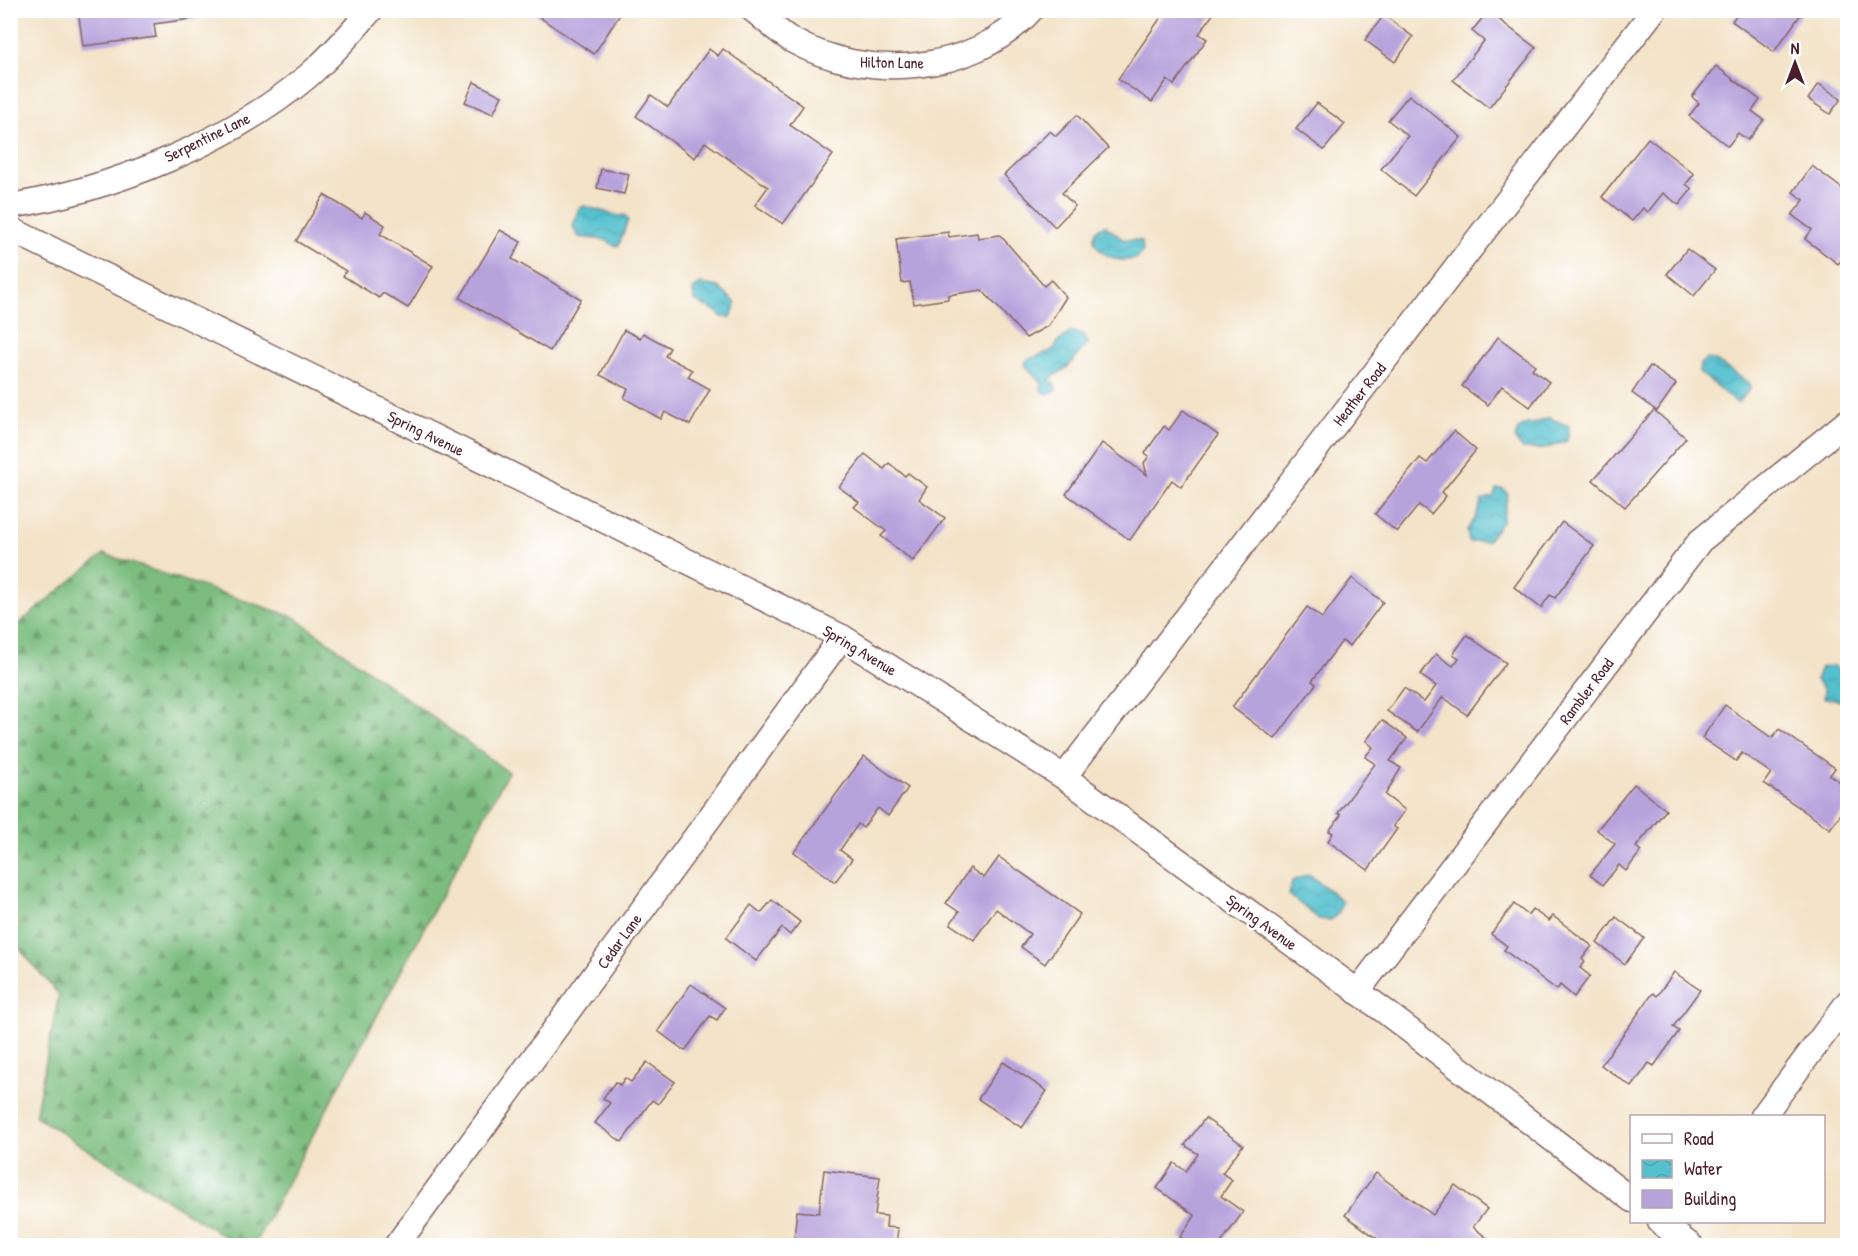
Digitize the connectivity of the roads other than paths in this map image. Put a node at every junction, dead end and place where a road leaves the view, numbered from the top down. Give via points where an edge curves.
1 (371, 10) edge
2 (753, 10) edge
3 (1031, 10) edge
4 (1654, 10) edge
5 (10, 206) edge
6 (10, 229) edge
7 (1848, 421) edge
8 (842, 637) junction
9 (1064, 777) junction
10 (1357, 992) junction
11 (1848, 1002) edge
12 (1763, 1115) edge
13 (1630, 1198) edge
14 (396, 1245) edge

1 - 5 street, Serpentine Lane via 307,76 230,128 82,190
2 - 3 street, Hilton Lane via 792,41 831,56 882,66 921,66 955,57 1011,31
4 - 9 street, Heather Road
6 - 8 street, Spring Avenue
7 - 10 street, Rambler Road via 1700,541
8 - 9 street, Spring Avenue
8 - 14 street, Cedar Lane
9 - 10 street, Spring Avenue
10 - 13 street, Spring Avenue
11 - 12 street

